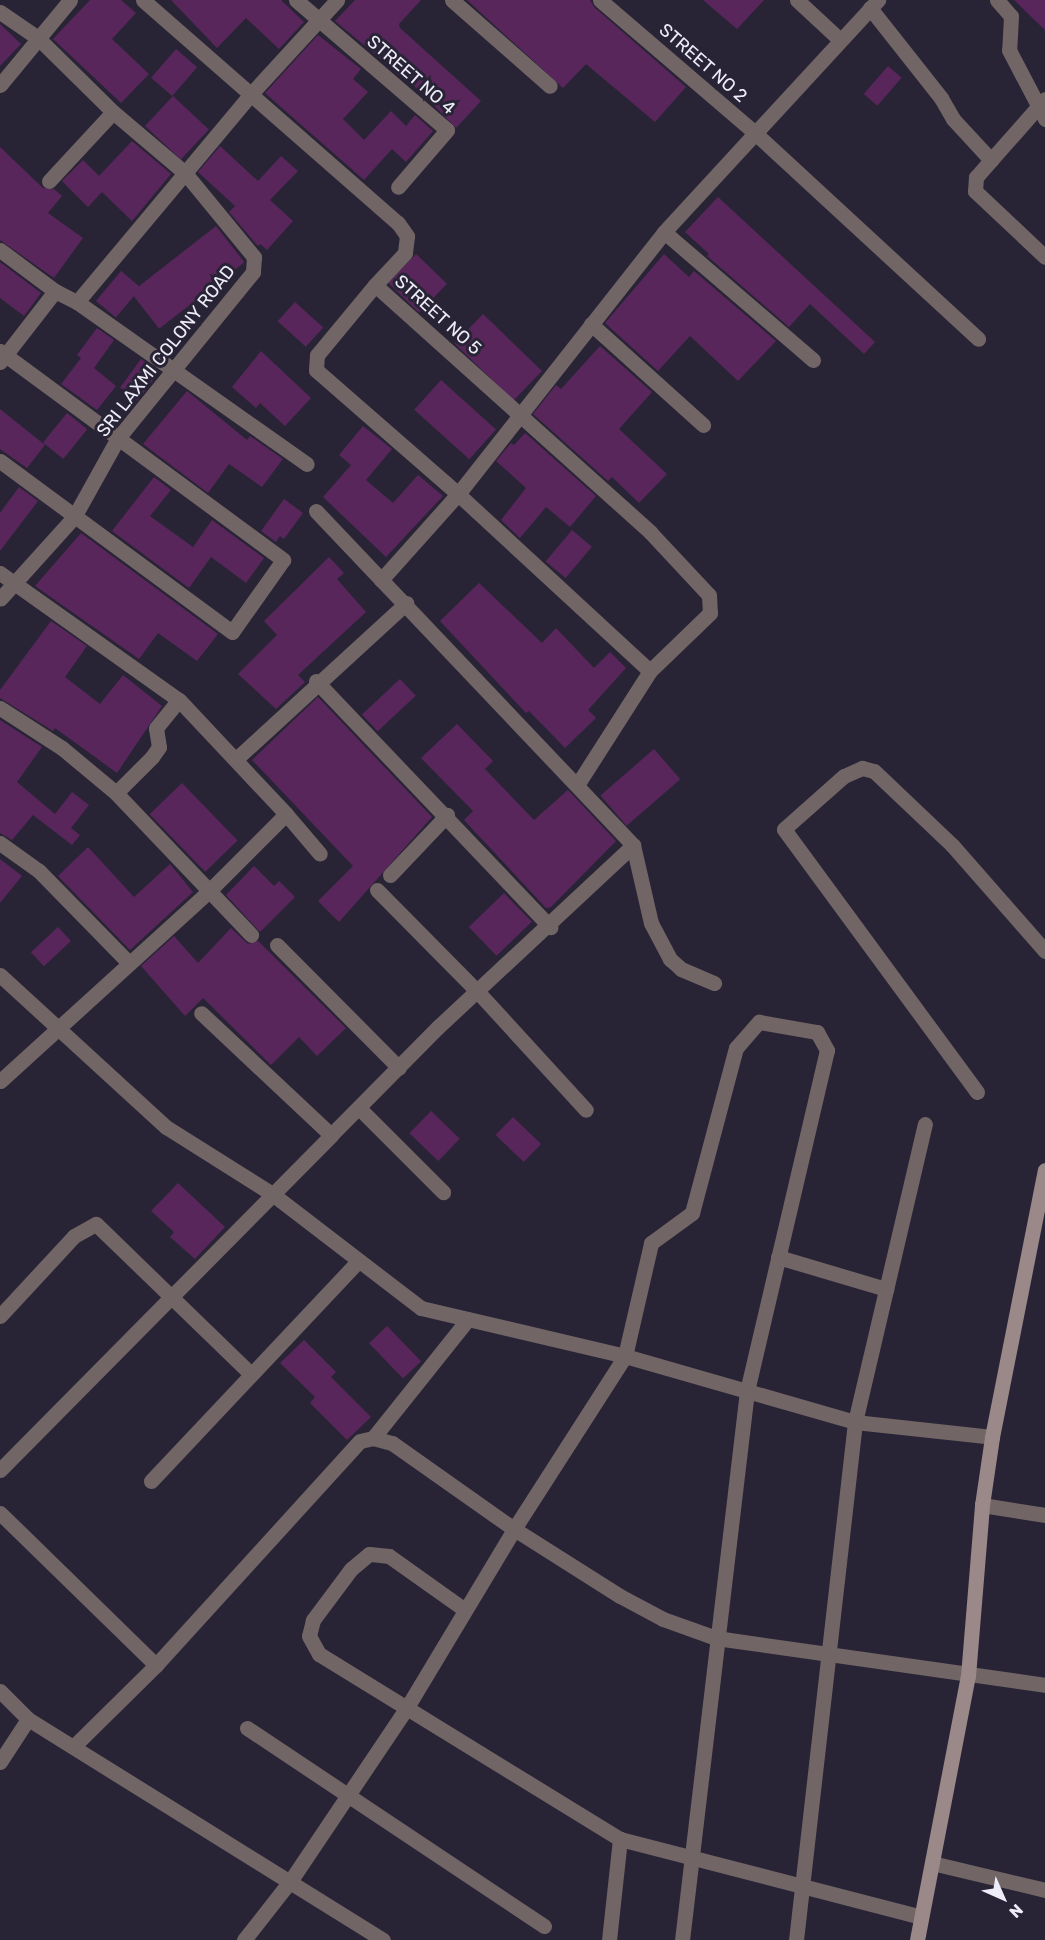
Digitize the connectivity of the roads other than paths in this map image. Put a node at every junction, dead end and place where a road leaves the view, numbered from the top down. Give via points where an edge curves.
1 (70, 0) edge
2 (143, 0) edge
3 (296, 0) edge
4 (337, 0) edge
5 (452, 0) edge
6 (600, 0) edge
7 (797, 0) edge
8 (997, 0) edge
9 (874, 4) edge
10 (0, 12) edge
11 (318, 20) junction
12 (38, 38) junction
13 (839, 39) junction
14 (0, 86) edge
15 (550, 86) dead end
16 (250, 95) junction
17 (1042, 109) edge
18 (113, 112) junction
19 (754, 132) junction
20 (991, 160) junction
21 (185, 173) junction
22 (49, 181) dead end
23 (398, 187) dead end
24 (664, 232) junction
25 (0, 250) edge
26 (1045, 257) edge
27 (375, 285) junction
28 (55, 291) junction
29 (77, 302) junction
30 (591, 324) junction
31 (978, 339) dead end
32 (2, 356) edge
33 (813, 360) dead end
34 (176, 369) junction
35 (521, 415) junction
36 (703, 425) dead end
37 (118, 438) junction
38 (0, 461) edge
39 (307, 464) dead end
40 (458, 494) junction
41 (315, 512) dead end
42 (74, 517) junction
43 (6, 577) edge
44 (381, 580) junction
45 (0, 599) edge
46 (406, 603) junction
47 (650, 671) junction
48 (316, 681) junction
49 (179, 700) junction
50 (0, 708) edge
51 (236, 759) junction
52 (578, 785) junction
53 (116, 793) junction
54 (286, 814) junction
55 (447, 815) junction
56 (0, 843) edge
57 (633, 845) junction
58 (320, 854) dead end
59 (390, 875) dead end
60 (377, 890) dead end
61 (208, 892) junction
62 (550, 927) junction
63 (251, 935) dead end
64 (277, 945) dead end
65 (1045, 951) edge
66 (129, 963) junction
67 (0, 975) edge
68 (714, 983) dead end
69 (477, 991) junction
70 (201, 1013) dead end
71 (57, 1029) junction
72 (399, 1068) junction
73 (0, 1082) edge
74 (977, 1092) dead end
75 (359, 1108) junction
76 (586, 1110) dead end
77 (925, 1124) dead end
78 (330, 1135) junction
79 (1045, 1170) edge
80 (443, 1192) dead end
81 (271, 1193) junction
82 (778, 1257) junction
83 (358, 1261) junction
84 (886, 1289) junction
85 (174, 1297) junction
86 (0, 1316) edge
87 (468, 1319) junction
88 (625, 1356) junction
89 (250, 1373) junction
90 (747, 1391) junction
91 (855, 1422) junction
92 (992, 1437) junction
93 (373, 1438) junction
94 (0, 1470) edge
95 (151, 1481) dead end
96 (982, 1506) junction
97 (0, 1514) edge
98 (1045, 1515) edge
99 (514, 1529) junction
100 (465, 1610) junction
101 (716, 1638) junction
102 (827, 1654) junction
103 (156, 1665) junction
104 (968, 1676) junction
105 (1045, 1685) edge
106 (0, 1691) edge
107 (406, 1709) junction
108 (28, 1719) junction
109 (247, 1728) dead end
110 (74, 1746) junction
111 (0, 1762) edge
112 (349, 1794) junction
113 (620, 1839) junction
114 (691, 1857) junction
115 (932, 1863) junction
116 (291, 1880) junction
117 (802, 1886) junction
118 (1045, 1890) edge
119 (921, 1917) junction
120 (544, 1926) dead end
121 (373, 1937) edge
122 (244, 1940) edge
123 (609, 1940) edge
124 (682, 1940) edge
125 (796, 1940) edge
126 (917, 1940) edge

1 - 12 street
2 - 16 street, STREET NO 5
3 - 11 street, STREET NO 4
4 - 11 street
5 - 15 street
6 - 19 street, STREET NO 2
7 - 13 street
8 - 17 street via 1011,16 1009,50
9 - 13 street
9 - 20 street via 953,119
10 - 12 street, SRI LAXMI COLONY ROAD
11 - 16 street
11 - 23 street, STREET NO 4 via 447,130
12 - 14 street
12 - 18 street, SRI LAXMI COLONY ROAD
13 - 19 street
16 - 21 street
16 - 27 street, STREET NO 5 via 398,223 407,236 405,253
17 - 20 street
18 - 21 street, SRI LAXMI COLONY ROAD
18 - 22 street
19 - 24 street
19 - 31 street, STREET NO 2
20 - 26 street via 976,177 975,191
21 - 29 street
21 - 34 street, SRI LAXMI COLONY ROAD via 254,256 254,272
24 - 30 street
24 - 33 street
25 - 28 street
27 - 35 street, STREET NO 5
27 - 40 street via 317,355 316,370
28 - 29 street
28 - 32 street
29 - 34 street
30 - 35 street
30 - 36 street
32 - 37 street
34 - 37 street, SRI LAXMI COLONY ROAD
34 - 39 street
35 - 40 street
35 - 47 street, STREET NO 5 via 650,532 709,595 711,603 705,619
37 - 42 street, SRI LAXMI COLONY ROAD
37 - 42 street via 283,560 232,632
38 - 42 street
40 - 44 street
40 - 47 street
41 - 44 street
42 - 43 street, SRI LAXMI COLONY ROAD
43 - 45 street, SRI LAXMI COLONY ROAD
43 - 49 street
44 - 46 street
46 - 48 street
46 - 52 street
47 - 52 street
48 - 51 street
48 - 55 street
49 - 51 street
49 - 53 street via 156,728 159,747
50 - 53 street via 62,748
51 - 54 street
52 - 57 street
53 - 61 street
54 - 58 street
54 - 61 street
55 - 59 street
55 - 62 street
56 - 66 street via 39,871
57 - 62 street
57 - 68 street via 651,923 670,959 681,969
60 - 69 street
61 - 63 street
61 - 66 street
62 - 69 street
64 - 72 street
65 - 74 street via 952,845 874,771 862,768 844,776 784,829
66 - 71 street
67 - 71 street
69 - 72 street
69 - 76 street
70 - 78 street
71 - 73 street
71 - 81 street via 166,1127
72 - 75 street
75 - 78 street
75 - 80 street
77 - 84 street
78 - 81 street
79 - 92 street
81 - 83 street
81 - 85 street
82 - 84 street
82 - 88 street via 827,1050 817,1032 759,1022 736,1048 692,1213 651,1243
82 - 90 street
83 - 87 street via 421,1308
83 - 89 street
84 - 91 street
85 - 86 street via 96,1224 74,1236
85 - 89 street
85 - 94 street
87 - 88 street
87 - 93 street
88 - 90 street
88 - 99 street
89 - 95 street
90 - 91 street
90 - 101 street
91 - 92 street
91 - 102 street
92 - 96 street
93 - 99 street via 392,1443
93 - 103 street via 360,1442 332,1470
96 - 98 street
96 - 104 street
97 - 103 street
99 - 100 street
99 - 101 street via 620,1596 663,1619
100 - 107 street
100 - 107 street via 389,1556 369,1554 351,1569 313,1620 309,1636 320,1654
101 - 102 street
101 - 114 street
102 - 104 street
102 - 117 street
103 - 110 street
104 - 105 street
104 - 115 street
106 - 108 street
107 - 112 street
107 - 113 street
108 - 110 street
108 - 111 street
109 - 112 street
110 - 116 street
112 - 116 street
112 - 120 street
113 - 114 street
113 - 123 street
114 - 117 street
114 - 124 street
115 - 118 street
115 - 119 street
116 - 121 street
116 - 122 street
117 - 119 street
117 - 125 street
119 - 126 street

